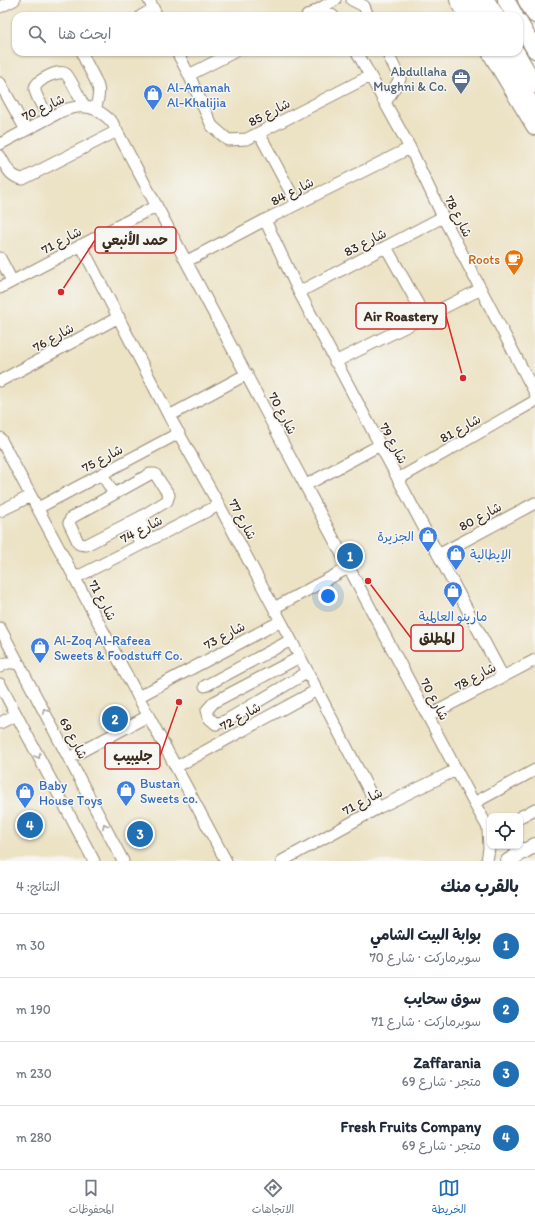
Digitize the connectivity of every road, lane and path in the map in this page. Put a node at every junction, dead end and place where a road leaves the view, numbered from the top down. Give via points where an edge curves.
1 (14, 0) edge
2 (335, 0) edge
3 (352, 0) edge
4 (458, 0) edge
5 (472, 0) edge
6 (486, 0) edge
7 (506, 0) edge
8 (515, 0) edge
9 (526, 0) edge
10 (0, 7) edge
11 (322, 8) junction
12 (314, 12) edge
13 (327, 12) edge
14 (366, 12) edge
15 (466, 12) edge
16 (479, 12) edge
17 (494, 12) edge
18 (514, 12) edge
19 (522, 12) edge
20 (523, 14) edge
21 (535, 16) edge
22 (523, 29) edge
23 (535, 36) edge
24 (535, 50) edge
25 (84, 56) edge
26 (178, 56) edge
27 (226, 56) edge
28 (359, 56) edge
29 (389, 56) edge
30 (492, 56) edge
31 (504, 56) edge
32 (518, 56) edge
33 (189, 75) junction
34 (370, 76) junction
35 (0, 84) edge
36 (535, 85) edge
37 (385, 103) junction
38 (90, 108) junction
39 (535, 109) edge
40 (49, 118) junction
41 (535, 127) edge
42 (26, 130) junction
43 (117, 131) junction
44 (259, 133) junction
45 (0, 144) edge
46 (410, 148) junction
47 (0, 156) edge
48 (297, 204) junction
49 (156, 206) junction
50 (443, 217) junction
51 (265, 220) junction
52 (81, 245) junction
53 (386, 247) junction
54 (0, 258) edge
55 (187, 261) junction
56 (12, 282) junction
57 (0, 288) edge
58 (481, 288) junction
59 (299, 292) junction
60 (119, 317) junction
61 (425, 317) junction
62 (335, 362) junction
63 (247, 374) junction
64 (0, 381) edge
65 (535, 392) edge
66 (535, 401) edge
67 (169, 416) junction
68 (179, 433) junction
69 (0, 438) edge
70 (380, 445) junction
71 (105, 472) junction
72 (398, 478) junction
73 (306, 485) junction
74 (116, 492) junction
75 (31, 496) junction
76 (535, 503) edge
77 (219, 505) junction
78 (38, 508) junction
79 (0, 511) edge
80 (134, 520) junction
81 (145, 542) junction
82 (438, 555) junction
83 (350, 567) junction
84 (75, 578) junction
85 (274, 608) junction
86 (280, 621) junction
87 (1, 630) edge
88 (291, 640) junction
89 (0, 645) edge
90 (300, 657) junction
91 (535, 660) edge
92 (20, 665) junction
93 (0, 667) edge
94 (308, 672) junction
95 (503, 677) junction
96 (0, 684) edge
97 (205, 686) dead end
98 (317, 690) junction
99 (138, 697) junction
100 (16, 715) junction
101 (148, 716) junction
102 (428, 716) junction
103 (0, 723) edge
104 (69, 758) junction
105 (176, 767) junction
106 (456, 770) junction
107 (535, 770) edge
108 (474, 803) junction
109 (378, 808) junction
110 (535, 809) edge
111 (523, 815) edge
112 (487, 826) edge
113 (525, 847) edge
114 (488, 849) edge
115 (94, 861) edge
116 (123, 861) edge
117 (226, 861) edge
118 (282, 861) edge
119 (487, 861) edge
120 (508, 861) edge

1 - 10 street
2 - 11 street
3 - 14 street via 364,6
4 - 15 highway
5 - 16 main road
6 - 17 highway
7 - 18 highway
8 - 19 main road
9 - 21 highway
11 - 12 street
11 - 13 street
20 - 23 main road
22 - 24 highway
25 - 38 street via 99,88 100,96
26 - 33 street, شارع 85
27 - 33 street
28 - 34 street, شارع 78
29 - 37 street via 400,79
30 - 41 highway
31 - 39 main road
32 - 36 highway
33 - 44 street, شارع 85 via 212,126 228,140 247,139
34 - 37 street, شارع 78
34 - 44 street, شارع 85
35 - 42 street
37 - 46 street, شارع 78
38 - 40 street, شارع 70 via 73,107
38 - 40 street via 67,76 62,72 56,73 35,86 35,92
38 - 43 street, شارع 70 via 108,118
40 - 42 street, شارع 70
42 - 45 street, شارع 70
43 - 47 street via 22,179 12,175
43 - 49 street, شارع 70
44 - 48 street
46 - 48 street, شارع 84
46 - 50 street, شارع 78
48 - 51 street, شارع 84
49 - 52 street, شارع 71
49 - 55 street, شارع 70
50 - 53 street, شارع 83
50 - 58 street, شارع 78
51 - 55 street, شارع 84
51 - 59 street, شارع 79
52 - 56 street, شارع 71
52 - 60 street, شارع 77
53 - 59 street, شارع 83
53 - 61 street
54 - 56 street
55 - 63 street, شارع 70
56 - 57 street, شارع 71
58 - 61 street
58 - 65 street, شارع 78
59 - 62 street, شارع 79
60 - 64 street, شارع 76
60 - 67 street, شارع 77
61 - 62 street
62 - 70 street, شارع 79
63 - 67 street
63 - 73 street, شارع 70
66 - 72 street, شارع 81
67 - 68 street, شارع 77
68 - 71 street, شارع 75
68 - 77 street, شارع 77
69 - 75 street, شارع 71
70 - 72 street, شارع 79
70 - 73 street
71 - 74 street
71 - 78 street, شارع 75
72 - 82 street, شارع 79
73 - 83 street, شارع 70
74 - 80 street via 150,474 155,474 169,495 167,501
74 - 80 street via 71,518 69,523 79,544 86,545
75 - 78 street, شارع 71
75 - 79 street
76 - 82 street, شارع 80
77 - 81 street, شارع 74
77 - 85 street, شارع 77
78 - 84 street, شارع 71
80 - 81 street
81 - 84 street, شارع 74
82 - 95 street, شارع 79
83 - 85 street
83 - 102 street, شارع 70
84 - 99 street, شارع 71
85 - 86 street, شارع 77
86 - 88 street, شارع 77
86 - 99 street, شارع 73
87 - 89 street via 3,638
87 - 92 street, شارع 69
88 - 90 street, شارع 77
88 - 97 street
90 - 94 street, شارع 77
90 - 94 street via 214,702 207,710 209,718 216,724 225,721
91 - 95 street, شارع 78
92 - 93 street via 8,662
104 -> 92 street, شارع 69
94 - 98 street, شارع 77
95 - 102 street, شارع 78
96 - 100 street
98 - 105 street, شارع 72
98 - 109 street, شارع 77
99 - 101 street, شارع 71
100 - 103 street
100 -> 115 street
101 - 104 street
101 - 105 street, شارع 71
102 - 106 street, شارع 70
116 -> 104 street, شارع 69
105 - 117 street, شارع 71
106 - 108 street, شارع 70
106 - 109 street, شارع 71
107 - 108 street
108 - 112 street, شارع 70
109 - 118 street, شارع 71
110 - 111 street
113 - 120 main road
114 - 119 street, شارع 70

